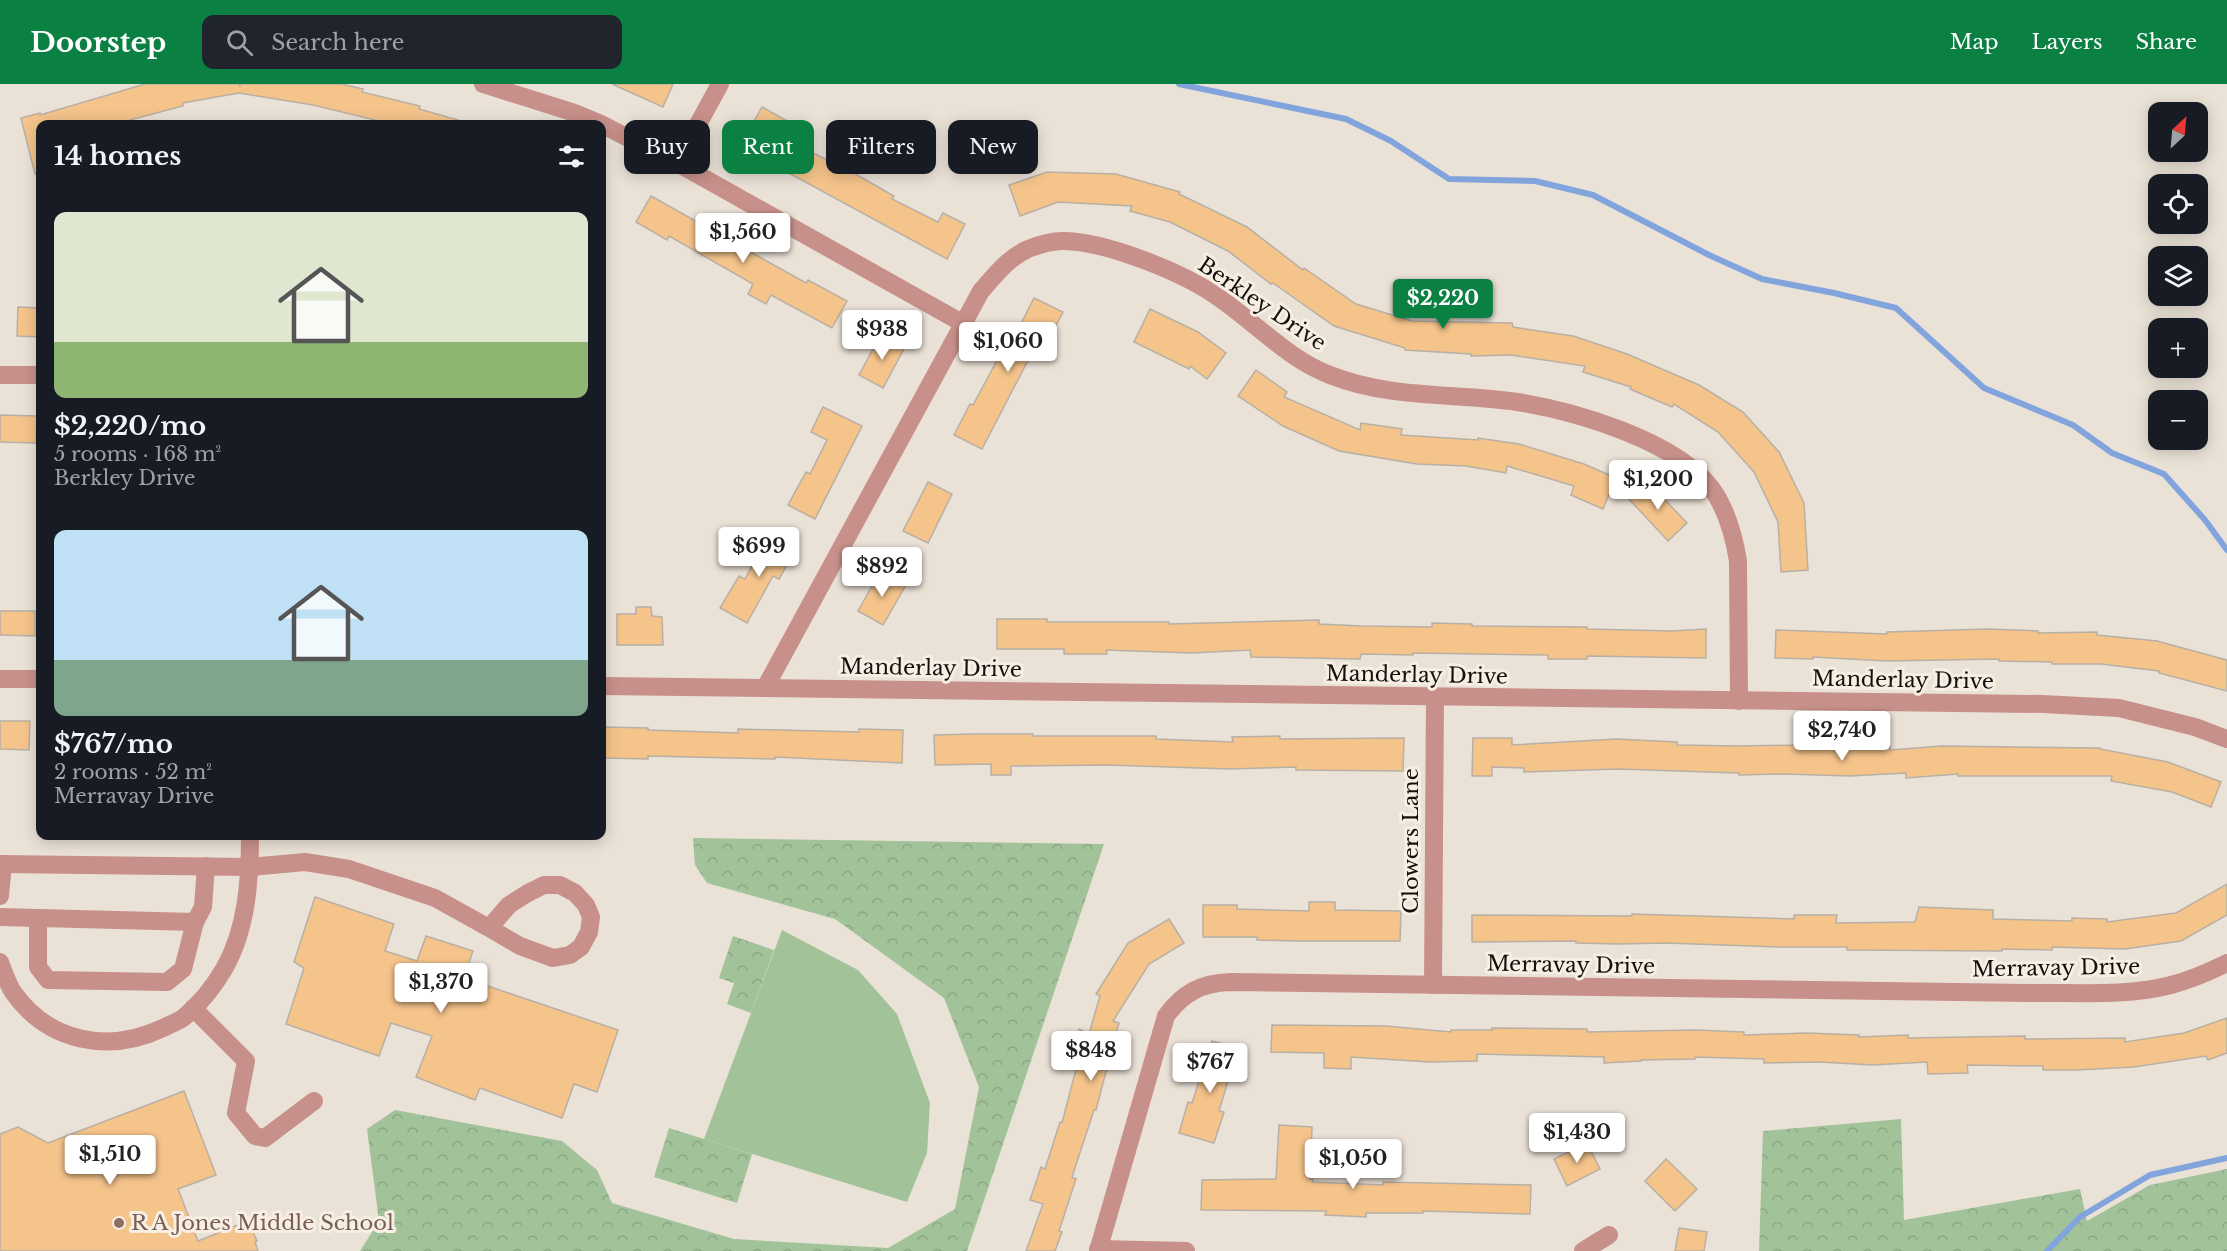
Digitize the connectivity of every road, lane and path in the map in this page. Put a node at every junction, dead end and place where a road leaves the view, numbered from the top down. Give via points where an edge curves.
1 (483, 84) edge
2 (720, 84) edge
3 (592, 120) edge
4 (700, 120) edge
5 (606, 127) edge
6 (624, 136) edge
7 (698, 174) edge
8 (964, 324) junction
9 (0, 375) edge
10 (36, 375) edge
11 (0, 678) edge
12 (36, 679) edge
13 (606, 686) edge
14 (765, 688) junction
15 (1435, 698) junction
16 (1739, 701) junction
17 (2227, 739) edge
18 (250, 840) edge
19 (1, 864) edge
20 (206, 866) junction
21 (250, 867) junction
22 (0, 896) edge
23 (0, 917) edge
24 (38, 918) junction
25 (195, 922) junction
26 (489, 928) junction
27 (0, 962) edge
28 (2227, 963) edge
29 (1433, 985) junction
30 (193, 1008) junction
31 (314, 1101) dead end
32 (1609, 1235) dead end
33 (1098, 1250) edge
34 (1186, 1251) edge
35 (1583, 1251) edge

1 - 3 street
2 - 4 street
5 - 6 street
7 - 8 street
8 - 14 street, Berkley Drive
8 - 16 street, Berkley Drive via 981,291 1011,259 1045,244 1081,243 1138,258 1196,284 1290,353 1330,376 1388,392 1519,402 1602,423 1658,447 1680,459 1712,489 1735,542
9 - 10 street
11 - 12 street
13 - 14 street, Manderlay Drive
14 - 15 street, Manderlay Drive
15 - 16 street, Manderlay Drive
15 - 29 street, Clowers Lane
16 - 17 street, Manderlay Drive via 2119,708
18 - 21 street
19 - 20 street
19 - 22 street
20 - 21 street
20 - 25 street via 203,908
21 - 26 street via 305,862 349,869 435,898
21 - 30 street via 236,942 225,968
23 - 24 street
24 - 25 street
24 - 25 street via 38,967 48,980 167,982 183,969
26 - 26 street via 520,946 553,958 570,955 581,947 591,917 575,893 560,885 544,885 509,905
27 - 30 street via 12,990 36,1017 63,1033 91,1041 123,1042 151,1033
28 - 29 street, Merravay Drive via 2169,986 2132,992
29 - 33 street, Merravay Drive via 1210,983 1174,1005 1159,1035
30 - 31 street via 246,1061 236,1113 255,1136 265,1138
32 - 35 street
33 - 34 street

